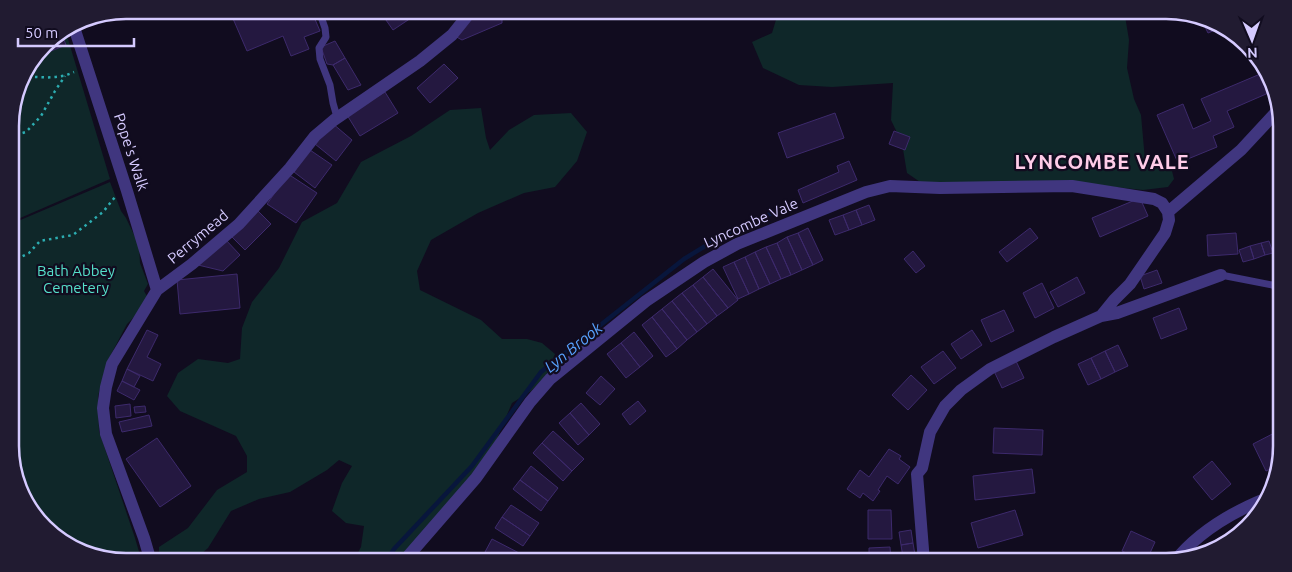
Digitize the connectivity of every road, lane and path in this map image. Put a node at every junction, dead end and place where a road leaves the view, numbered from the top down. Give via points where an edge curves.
1 (322, 19) edge
2 (465, 19) edge
3 (75, 31) edge
4 (31, 77) edge
5 (1272, 116) edge
6 (337, 117) junction
7 (19, 134) edge
8 (127, 191) junction
9 (1168, 212) junction
10 (19, 258) edge
11 (1221, 275) joint
12 (1273, 284) edge
13 (157, 290) junction
14 (1102, 316) junction
15 (1257, 503) edge
16 (1183, 552) edge
17 (148, 553) edge
18 (411, 553) edge
19 (923, 553) edge

1 - 6 lane via 326,37 318,48
2 - 6 street, Perrymead via 452,35 420,61
3 - 8 street, Pope's Walk
4 - 7 path via 65,76 42,116 26,132
5 - 9 street via 1241,150
6 - 13 street, Perrymead via 316,136 239,224
8 - 10 path via 115,196 103,212 72,235 40,241
8 - 13 street, Pope's Walk
9 - 14 street via 1165,233 1130,284
9 - 18 street, Lyncombe Vale via 1162,203 1154,199 1072,186 890,186 866,192 737,244 646,301 550,379 476,478
11 - 12 lane
11 - 14 street
13 - 17 street, Perrymead via 112,364 103,408 106,434
14 - 19 street via 990,369 945,406 930,432 922,468 917,474
15 - 16 street via 1213,525

